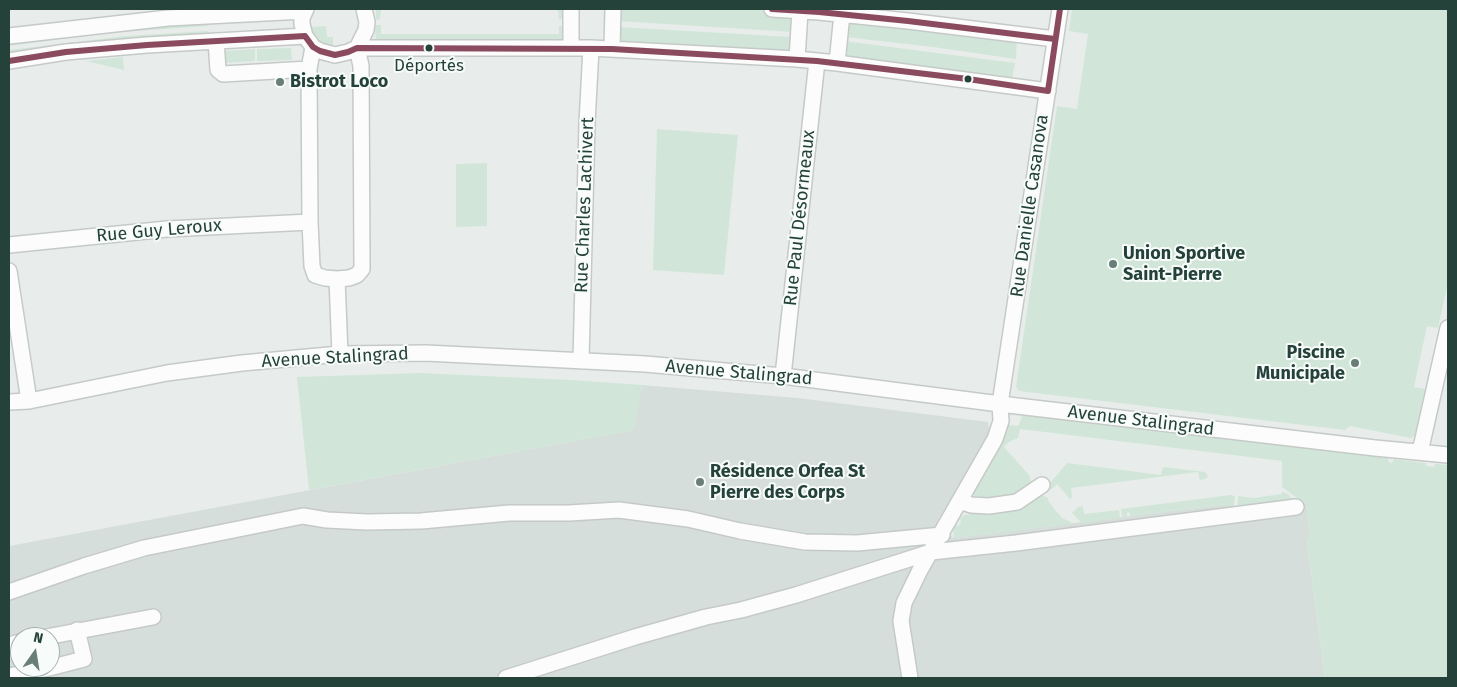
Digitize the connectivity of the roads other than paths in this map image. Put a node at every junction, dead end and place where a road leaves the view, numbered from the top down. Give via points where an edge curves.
1 (364, 9) edge
2 (572, 9) edge
3 (613, 9) edge
4 (772, 9) edge
5 (1060, 9) edge
6 (305, 10) edge
7 (819, 10) edge
8 (800, 11) junction
9 (216, 12) edge
10 (842, 14) junction
11 (9, 36) edge
12 (1056, 39) junction
13 (216, 41) junction
14 (309, 41) junction
15 (357, 48) junction
16 (571, 48) junction
17 (591, 48) junction
18 (612, 49) junction
19 (797, 59) junction
20 (9, 61) edge
21 (817, 61) junction
22 (837, 63) junction
23 (309, 69) junction
24 (1048, 91) junction
25 (310, 222) junction
26 (9, 246) edge
27 (9, 271) edge
28 (336, 279) junction
29 (1448, 328) edge
30 (340, 354) junction
31 (581, 361) junction
32 (784, 376) junction
33 (29, 401) junction
34 (9, 402) edge
35 (1000, 404) junction
36 (9, 410) edge
37 (1420, 452) junction
38 (1448, 455) edge
39 (1042, 485) dead end
40 (960, 501) junction
41 (1296, 507) dead end
42 (942, 535) junction
43 (931, 552) junction
44 (9, 592) edge
45 (154, 616) dead end
46 (77, 630) junction
47 (60, 634) edge
48 (9, 676) edge
49 (506, 678) edge
50 (910, 678) edge

1 - 15 street via 366,30
2 - 16 street
3 - 18 street
4 - 8 street
5 - 12 street, Rue Danielle Casanova
6 - 9 street
6 - 14 street via 302,24
7 - 8 street
7 - 10 street
8 - 19 street
9 - 11 street
10 - 12 street
10 - 22 street
12 - 24 street, Rue Danielle Casanova
13 - 14 street
13 - 20 street via 66,52
13 - 23 street via 218,70 223,74
14 - 15 street via 327,54 335,55
14 - 23 street
15 - 16 street
15 - 28 street via 361,66 362,269 357,275
16 - 17 street
17 - 18 street
17 - 31 street, Rue Charles Lachivert
18 - 19 street
19 - 21 street
21 - 22 street
21 - 32 street, Rue Paul Désormeaux
22 - 24 street
23 - 25 street
24 - 35 street, Rue Danielle Casanova
25 - 26 street, Rue Guy Leroux via 167,229
25 - 28 street via 315,275
27 - 33 street
28 - 30 street
29 - 37 street
30 - 31 street, Avenue Stalingrad via 426,353
30 - 33 street, Avenue Stalingrad via 167,373
31 - 32 street, Avenue Stalingrad
32 - 35 street, Avenue Stalingrad
33 - 34 street, Avenue Stalingrad
33 - 36 street, Avenue Stalingrad
35 - 37 street, Avenue Stalingrad
35 - 40 street, Rue Danielle Casanova via 1001,420 995,439
37 - 38 street, Avenue Stalingrad
39 - 40 street via 1017,502 989,506
40 - 42 street, Rue Danielle Casanova
41 - 43 street
42 - 43 street, Rue Danielle Casanova
42 - 44 street via 857,543 805,542 688,518 619,510 509,513 412,522 327,520 303,516 144,548
43 - 49 street via 796,594 652,632
43 - 50 street, Rue Danielle Casanova via 903,606 901,621
45 - 46 street
46 - 47 street
46 - 48 street via 84,659

